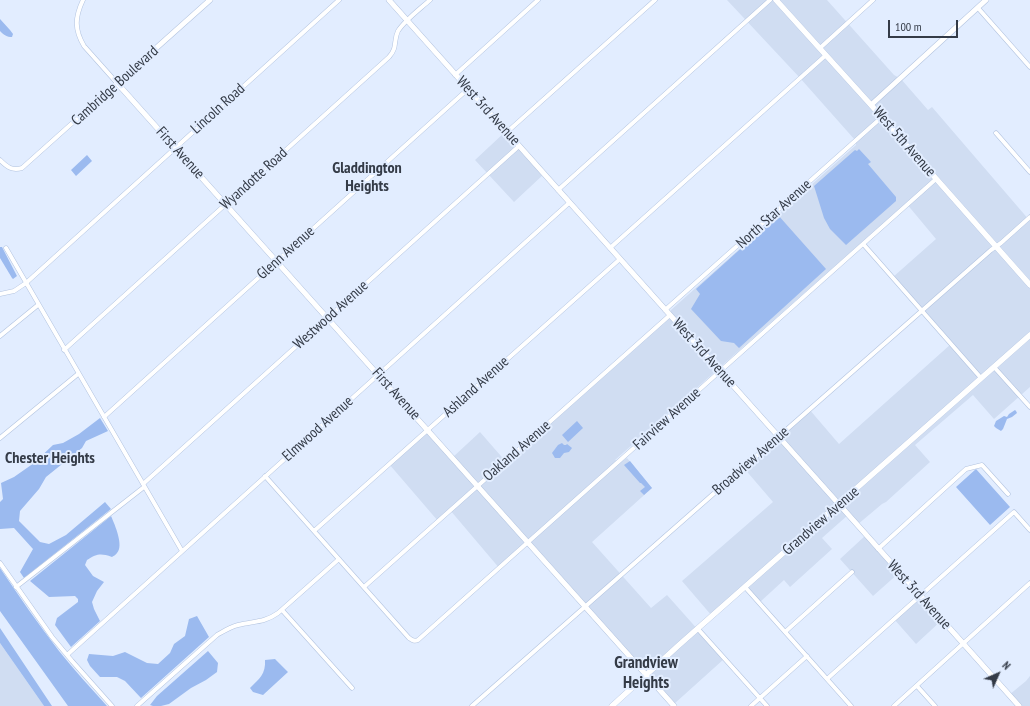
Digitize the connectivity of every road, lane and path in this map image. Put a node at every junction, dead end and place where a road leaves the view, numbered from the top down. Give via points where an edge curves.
1 (84, 0) edge
2 (210, 0) edge
3 (340, 0) edge
4 (388, 0) edge
5 (430, 0) edge
6 (538, 0) edge
7 (655, 0) edge
8 (770, 0) edge
9 (776, 0) edge
10 (873, 0) edge
11 (986, 0) edge
12 (978, 8) junction
13 (407, 21) junction
14 (820, 48) junction
15 (826, 55) junction
16 (1030, 67) edge
17 (455, 75) junction
18 (117, 83) junction
19 (468, 89) junction
20 (871, 105) junction
21 (882, 117) junction
22 (507, 132) junction
23 (996, 133) dead end
24 (519, 146) junction
25 (175, 148) junction
26 (0, 160) edge
27 (1030, 172) edge
28 (936, 179) junction
29 (558, 190) junction
30 (569, 203) junction
31 (226, 204) junction
32 (1030, 217) edge
33 (864, 245) junction
34 (996, 246) junction
35 (6, 248) dead end
36 (610, 248) junction
37 (620, 259) junction
38 (277, 261) junction
39 (26, 283) junction
40 (1030, 285) edge
41 (0, 294) edge
42 (38, 305) junction
43 (665, 310) junction
44 (922, 311) junction
45 (670, 315) junction
46 (327, 318) junction
47 (1030, 335) edge
48 (0, 336) edge
49 (64, 350) junction
50 (994, 367) junction
51 (720, 372) junction
52 (78, 374) junction
53 (378, 374) junction
54 (981, 378) junction
55 (1030, 407) edge
56 (104, 417) junction
57 (427, 430) junction
58 (779, 437) junction
59 (0, 438) edge
60 (265, 476) junction
61 (143, 486) junction
62 (478, 486) junction
63 (1008, 494) dead end
64 (838, 504) junction
65 (1030, 530) edge
66 (314, 531) junction
67 (528, 543) junction
68 (878, 549) junction
69 (182, 551) junction
70 (339, 559) junction
71 (0, 563) edge
72 (852, 572) dead end
73 (1030, 583) edge
74 (16, 587) junction
75 (364, 587) junction
76 (745, 587) junction
77 (920, 596) junction
78 (586, 607) junction
79 (282, 610) junction
80 (698, 629) junction
81 (785, 632) junction
82 (963, 644) junction
83 (67, 655) junction
84 (807, 656) junction
85 (646, 675) junction
86 (828, 679) junction
87 (917, 686) junction
88 (352, 688) dead end
89 (760, 698) junction
90 (112, 706) edge
91 (137, 706) edge
92 (472, 706) edge
93 (612, 706) edge
94 (674, 706) edge
95 (751, 706) edge
96 (767, 706) edge
97 (851, 706) edge
98 (894, 706) edge
99 (935, 706) edge
100 (1019, 706) edge

1 - 18 street via 80,6 76,26 80,39
2 - 18 street, Cambridge Boulevard
3 - 25 street, Lincoln Road
4 - 13 street, West 3rd Avenue
5 - 13 street, Wyandotte Road
6 - 17 street
7 - 22 street
8 - 29 street
9 - 14 main road, West 5th Avenue
10 - 14 street
11 - 12 street
12 - 16 street
12 - 20 street
13 - 17 street, West 3rd Avenue
13 - 31 street, Wyandotte Road via 397,33 394,52
14 - 15 main road, West 5th Avenue
15 - 20 main road, West 5th Avenue
15 - 36 street
17 - 19 street, West 3rd Avenue
18 - 25 street, First Avenue
18 - 26 street, Cambridge Boulevard via 26,166 14,170
19 - 22 street, West 3rd Avenue
19 - 38 street, Glenn Avenue
20 - 21 main road, West 5th Avenue
21 - 28 main road, West 5th Avenue
21 - 43 street, North Star Avenue
22 - 24 street, West 3rd Avenue
23 - 27 street
24 - 29 street, West 3rd Avenue
24 - 46 street, Westwood Avenue
25 - 31 street, First Avenue
25 - 39 street, Lincoln Road
28 - 33 street, Fairview Avenue
28 - 34 main road, West 5th Avenue
29 - 30 street, West 3rd Avenue
30 - 36 street, West 3rd Avenue
30 - 53 street, Elmwood Avenue
31 - 38 street, First Avenue
31 - 49 street, Wyandotte Road
32 - 34 street, Broadview Avenue
33 - 44 street
33 - 51 street, Fairview Avenue
34 - 40 main road, West 5th Avenue
34 - 44 street, Broadview Avenue
35 - 39 street
36 - 37 street, West 3rd Avenue
37 - 43 street, West 3rd Avenue
37 - 57 street, Ashland Avenue
38 - 46 street, First Avenue
38 - 56 street, Glenn Avenue
39 - 41 street, Lincoln Road via 14,291
39 - 42 street
42 - 48 street
42 - 49 street
43 - 45 street, West 3rd Avenue
44 - 54 street
44 - 58 street, Broadview Avenue
45 - 51 street, West 3rd Avenue
45 - 62 street, Oakland Avenue
46 - 53 street, First Avenue
46 - 61 street, Westwood Avenue
47 - 50 main road, Grandview Avenue
49 - 52 street
50 - 54 main road, Grandview Avenue
50 - 55 street
51 - 58 street, West 3rd Avenue
51 - 67 street, Fairview Avenue
52 - 56 street
52 - 59 street
53 - 57 street, First Avenue
53 - 60 street, Elmwood Avenue
54 - 64 main road, Grandview Avenue
56 - 61 street
57 - 62 street, First Avenue
57 - 66 street, Ashland Avenue
58 - 64 street, West 3rd Avenue
58 - 78 street, Broadview Avenue
60 - 66 street
60 - 69 street, Elmwood Avenue
61 - 69 street
61 - 74 street, Westwood Avenue
62 - 67 street, First Avenue
62 - 75 street, Oakland Avenue
63 - 68 street via 982,465 966,469
64 - 68 street, West 3rd Avenue
64 - 76 main road, Grandview Avenue
65 - 77 street via 1014,512
66 - 70 street
67 - 75 street, Fairview Avenue via 415,641 409,638
67 - 78 street, First Avenue
68 - 77 street, West 3rd Avenue
69 - 83 street, Elmwood Avenue
70 - 75 street
70 - 79 street
71 - 74 street
72 - 81 street
73 - 82 street
74 - 83 street
76 - 80 main road, Grandview Avenue
76 - 81 street
77 - 82 street, West 3rd Avenue
77 - 86 street
78 - 85 street, First Avenue
78 - 92 street, Broadview Avenue
79 - 88 street
79 - 91 street via 266,620 239,624 226,629
80 - 85 main road, Grandview Avenue
80 - 89 street
81 - 84 street
82 - 87 street
82 - 100 street, West 3rd Avenue
83 - 90 street
84 - 86 street
84 - 89 street
85 - 93 main road, Grandview Avenue
85 - 94 street, First Avenue
86 - 97 street
87 - 98 street
87 - 99 street
89 - 95 street
89 - 96 street

